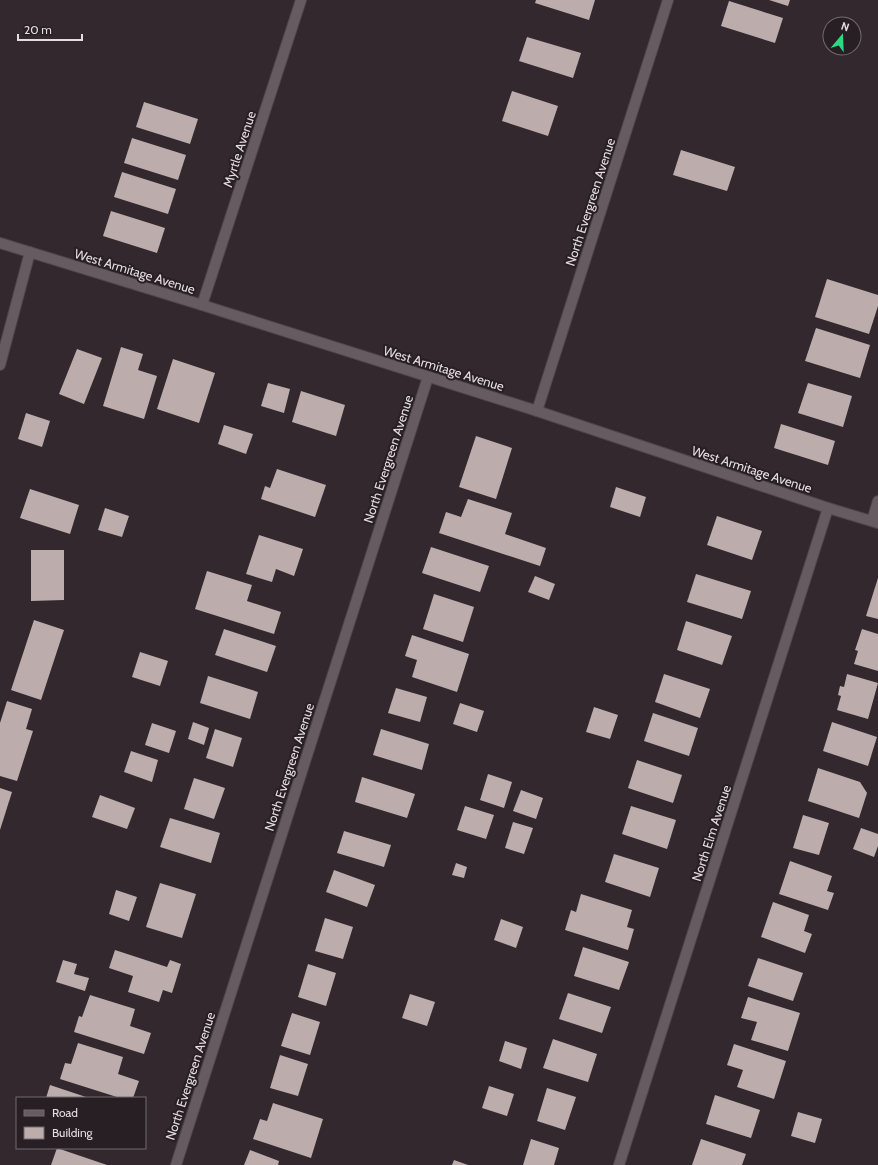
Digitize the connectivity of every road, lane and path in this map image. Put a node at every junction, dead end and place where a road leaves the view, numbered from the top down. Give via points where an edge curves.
1 (301, 0) edge
2 (668, 0) edge
3 (0, 243) edge
4 (30, 252) junction
5 (202, 305) junction
6 (0, 366) edge
7 (428, 378) junction
8 (537, 411) junction
9 (878, 501) edge
10 (828, 508) junction
11 (875, 522) edge
12 (176, 1165) edge
13 (619, 1165) edge

1 - 5 street, Myrtle Avenue
2 - 8 street, North Evergreen Avenue
3 - 4 street, West Armitage Avenue
4 - 5 street, West Armitage Avenue
4 - 6 street
5 - 7 street, West Armitage Avenue
7 - 8 street, West Armitage Avenue
7 - 12 street, North Evergreen Avenue
8 - 10 street, West Armitage Avenue
9 - 11 street
10 - 11 street, West Armitage Avenue
10 - 13 street, North Elm Avenue

